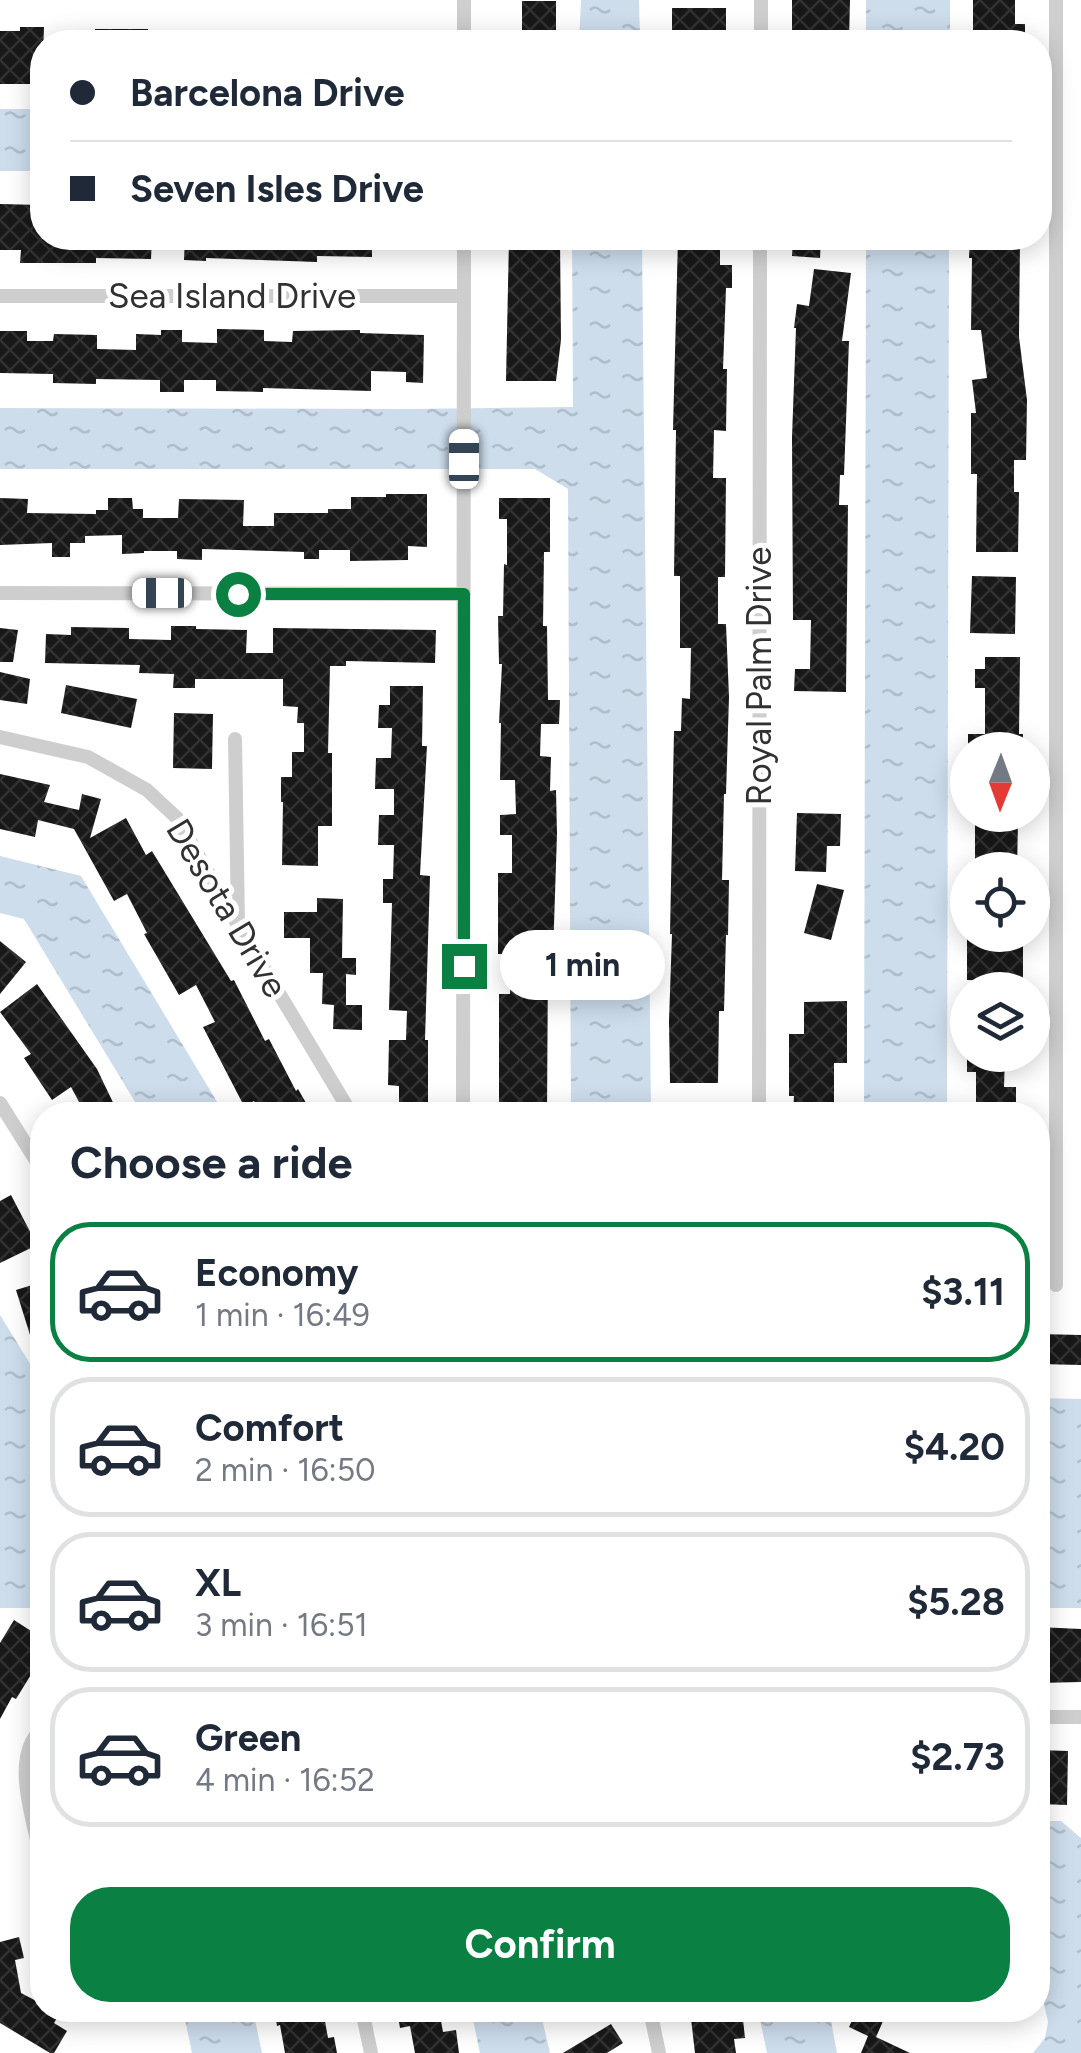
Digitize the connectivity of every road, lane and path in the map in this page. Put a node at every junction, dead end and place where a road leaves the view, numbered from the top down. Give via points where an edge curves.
1 (464, 0) edge
2 (761, 0) edge
3 (1056, 0) edge
4 (464, 30) edge
5 (761, 30) edge
6 (464, 250) edge
7 (760, 250) edge
8 (0, 296) edge
9 (464, 296) junction
10 (0, 594) edge
11 (464, 594) junction
12 (0, 737) edge
13 (236, 739) dead end
14 (238, 926) junction
15 (344, 1102) edge
16 (463, 1102) edge
17 (758, 1102) edge
18 (0, 1103) edge
19 (30, 1147) edge
20 (1056, 1285) dead end
21 (1050, 1717) edge
22 (1081, 1717) edge
23 (30, 1745) edge
24 (30, 1797) edge
25 (365, 2022) edge
26 (653, 2022) edge
27 (371, 2053) edge
28 (660, 2053) edge

1 - 4 street
2 - 5 street
3 - 20 street
6 - 9 street
7 - 17 street, Royal Palm Drive
8 - 9 street, Sea Island Drive
9 - 11 street
10 - 11 street
11 - 16 street
12 - 14 street, Desota Drive via 88,757 147,790 178,818
13 - 14 street
14 - 15 street, Desota Drive
18 - 19 street
21 - 22 street
23 - 24 street
25 - 27 street
26 - 28 street

